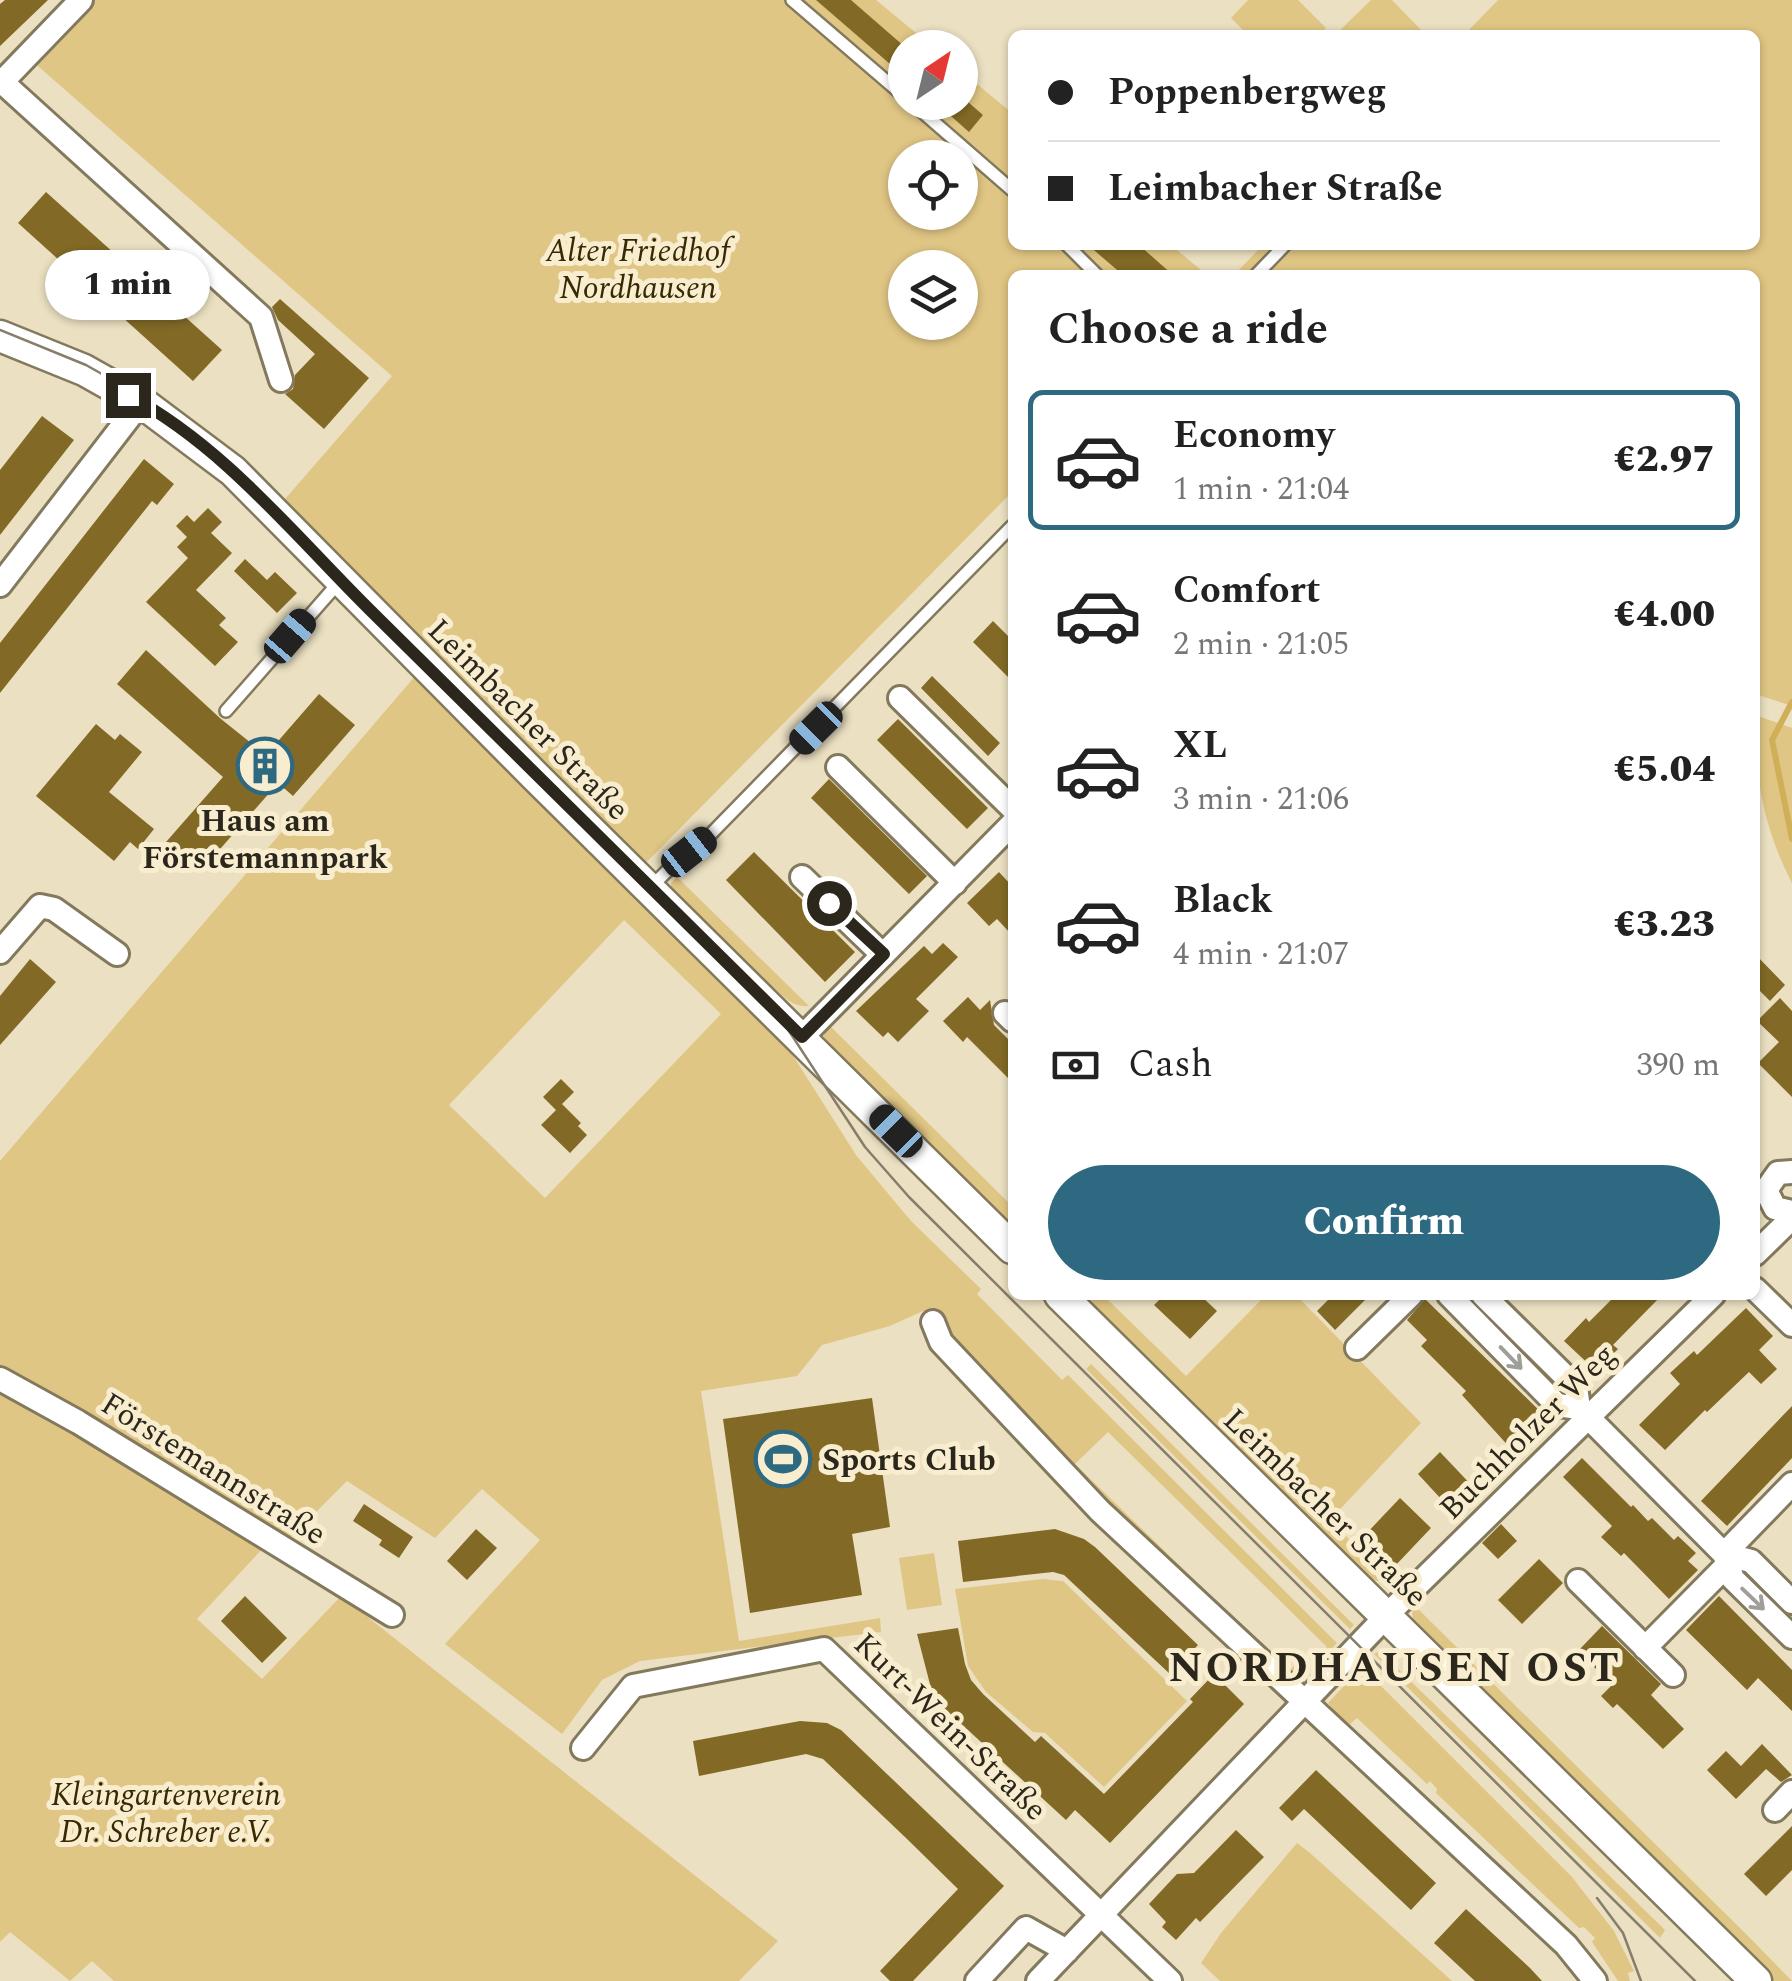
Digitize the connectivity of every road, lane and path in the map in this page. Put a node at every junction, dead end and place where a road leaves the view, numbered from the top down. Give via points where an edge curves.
1 (792, 0) edge
2 (75, 2) edge
3 (888, 82) edge
4 (1, 83) edge
5 (932, 120) edge
6 (1008, 186) edge
7 (1072, 250) edge
8 (1280, 250) edge
9 (1093, 270) edge
10 (1261, 270) edge
11 (0, 336) edge
12 (281, 380) dead end
13 (141, 402) junction
14 (1008, 530) edge
15 (340, 581) junction
16 (0, 585) edge
17 (900, 698) dead end
18 (226, 711) dead end
19 (838, 768) dead end
20 (1008, 804) edge
21 (1008, 836) edge
22 (802, 877) dead end
23 (956, 882) junction
24 (649, 889) junction
25 (0, 951) edge
26 (118, 954) dead end
27 (884, 954) junction
28 (802, 1037) junction
29 (1792, 1172) edge
30 (1792, 1215) edge
31 (1008, 1244) edge
32 (1760, 1249) edge
33 (1760, 1294) edge
34 (1065, 1300) edge
35 (1405, 1300) edge
36 (1454, 1300) edge
37 (1488, 1300) edge
38 (1707, 1300) edge
39 (932, 1322) dead end
40 (1792, 1325) edge
41 (1357, 1348) dead end
42 (0, 1380) edge
43 (1583, 1412) junction
44 (1792, 1484) edge
45 (1726, 1559) junction
46 (1578, 1581) dead end
47 (1792, 1602) edge
48 (392, 1614) dead end
49 (1387, 1615) junction
50 (1792, 1637) edge
51 (1645, 1648) junction
52 (1673, 1676) dead end
53 (1306, 1703) junction
54 (583, 1748) dead end
55 (1101, 1915) junction
56 (1067, 1950) junction
57 (977, 1981) edge
58 (1038, 1981) edge
59 (1170, 1981) edge
60 (1595, 1981) edge
61 (1756, 1981) edge

1 - 3 lane
2 - 4 street
4 - 12 street via 261,317
5 - 6 lane
7 - 9 lane
8 - 10 lane
11 - 13 street, Leimbacher Straße
13 - 15 street, Leimbacher Straße via 233,471
13 - 16 street
14 - 24 lane
15 - 18 lane
15 - 24 street, Leimbacher Straße
17 - 20 street
19 - 23 street
21 - 23 street
22 - 27 street
23 - 27 street
24 - 28 street, Leimbacher Straße
25 - 26 street via 40,906
27 - 28 street
28 - 31 street, Leimbacher Straße
29 - 30 street via 1778,1174 1766,1190 1774,1208
30 - 32 street
33 - 40 street
34 - 49 street, Leimbacher Straße
35 - 41 street
36 -> 43 street via 1557,1405
37 - 43 street via 1576,1387
38 - 43 street, Buchholzer Weg
39 - 53 street via 942,1342 1100,1511
42 - 48 street, Förstemannstraße
43 - 45 street
43 - 49 street, Buchholzer Weg
44 - 45 street
45 - 47 street via 1751,1561
45 -> 50 street via 1733,1579
45 - 51 street
46 - 51 street
49 - 53 street, Buchholzer Weg
49 - 61 street, Leimbacher Straße
51 - 52 street
53 - 55 street, Buchholzer Weg
53 - 60 street via 1566,1945
54 - 55 street, Kurt-Wein-Straße via 633,1686 824,1649
55 - 56 street, Buchholzer Weg
55 - 59 street
56 - 57 street via 1026,1928
56 - 58 street, Buchholzer Weg

